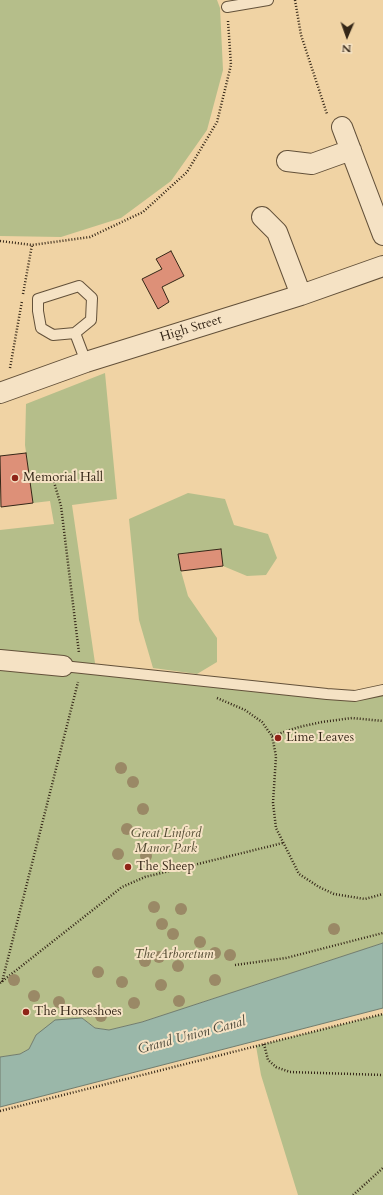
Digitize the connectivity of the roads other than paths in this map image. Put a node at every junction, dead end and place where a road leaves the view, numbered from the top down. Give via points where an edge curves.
1 (268, 0) edge
2 (227, 7) road end
3 (342, 127) road end
4 (352, 150) junction
5 (286, 160) dead end
6 (262, 217) dead end
7 (383, 235) edge
8 (383, 266) edge
9 (301, 295) junction
10 (75, 333) junction
11 (86, 362) junction
12 (3, 392) edge
13 (0, 660) edge
14 (72, 667) joint
15 (383, 690) edge
16 (355, 696) junction
17 (383, 696) edge

1 - 2 lane
3 - 4 street
4 - 5 street via 312,164
4 - 7 street
6 - 9 street via 276,232
8 - 9 street, High Street
9 - 11 street, High Street
10 - 10 lane via 53,335 41,328 38,298 79,286 92,298 91,320
10 - 11 lane
11 - 12 street, High Street
13 - 14 street
14 - 16 lane
15 - 16 lane
16 - 17 lane

